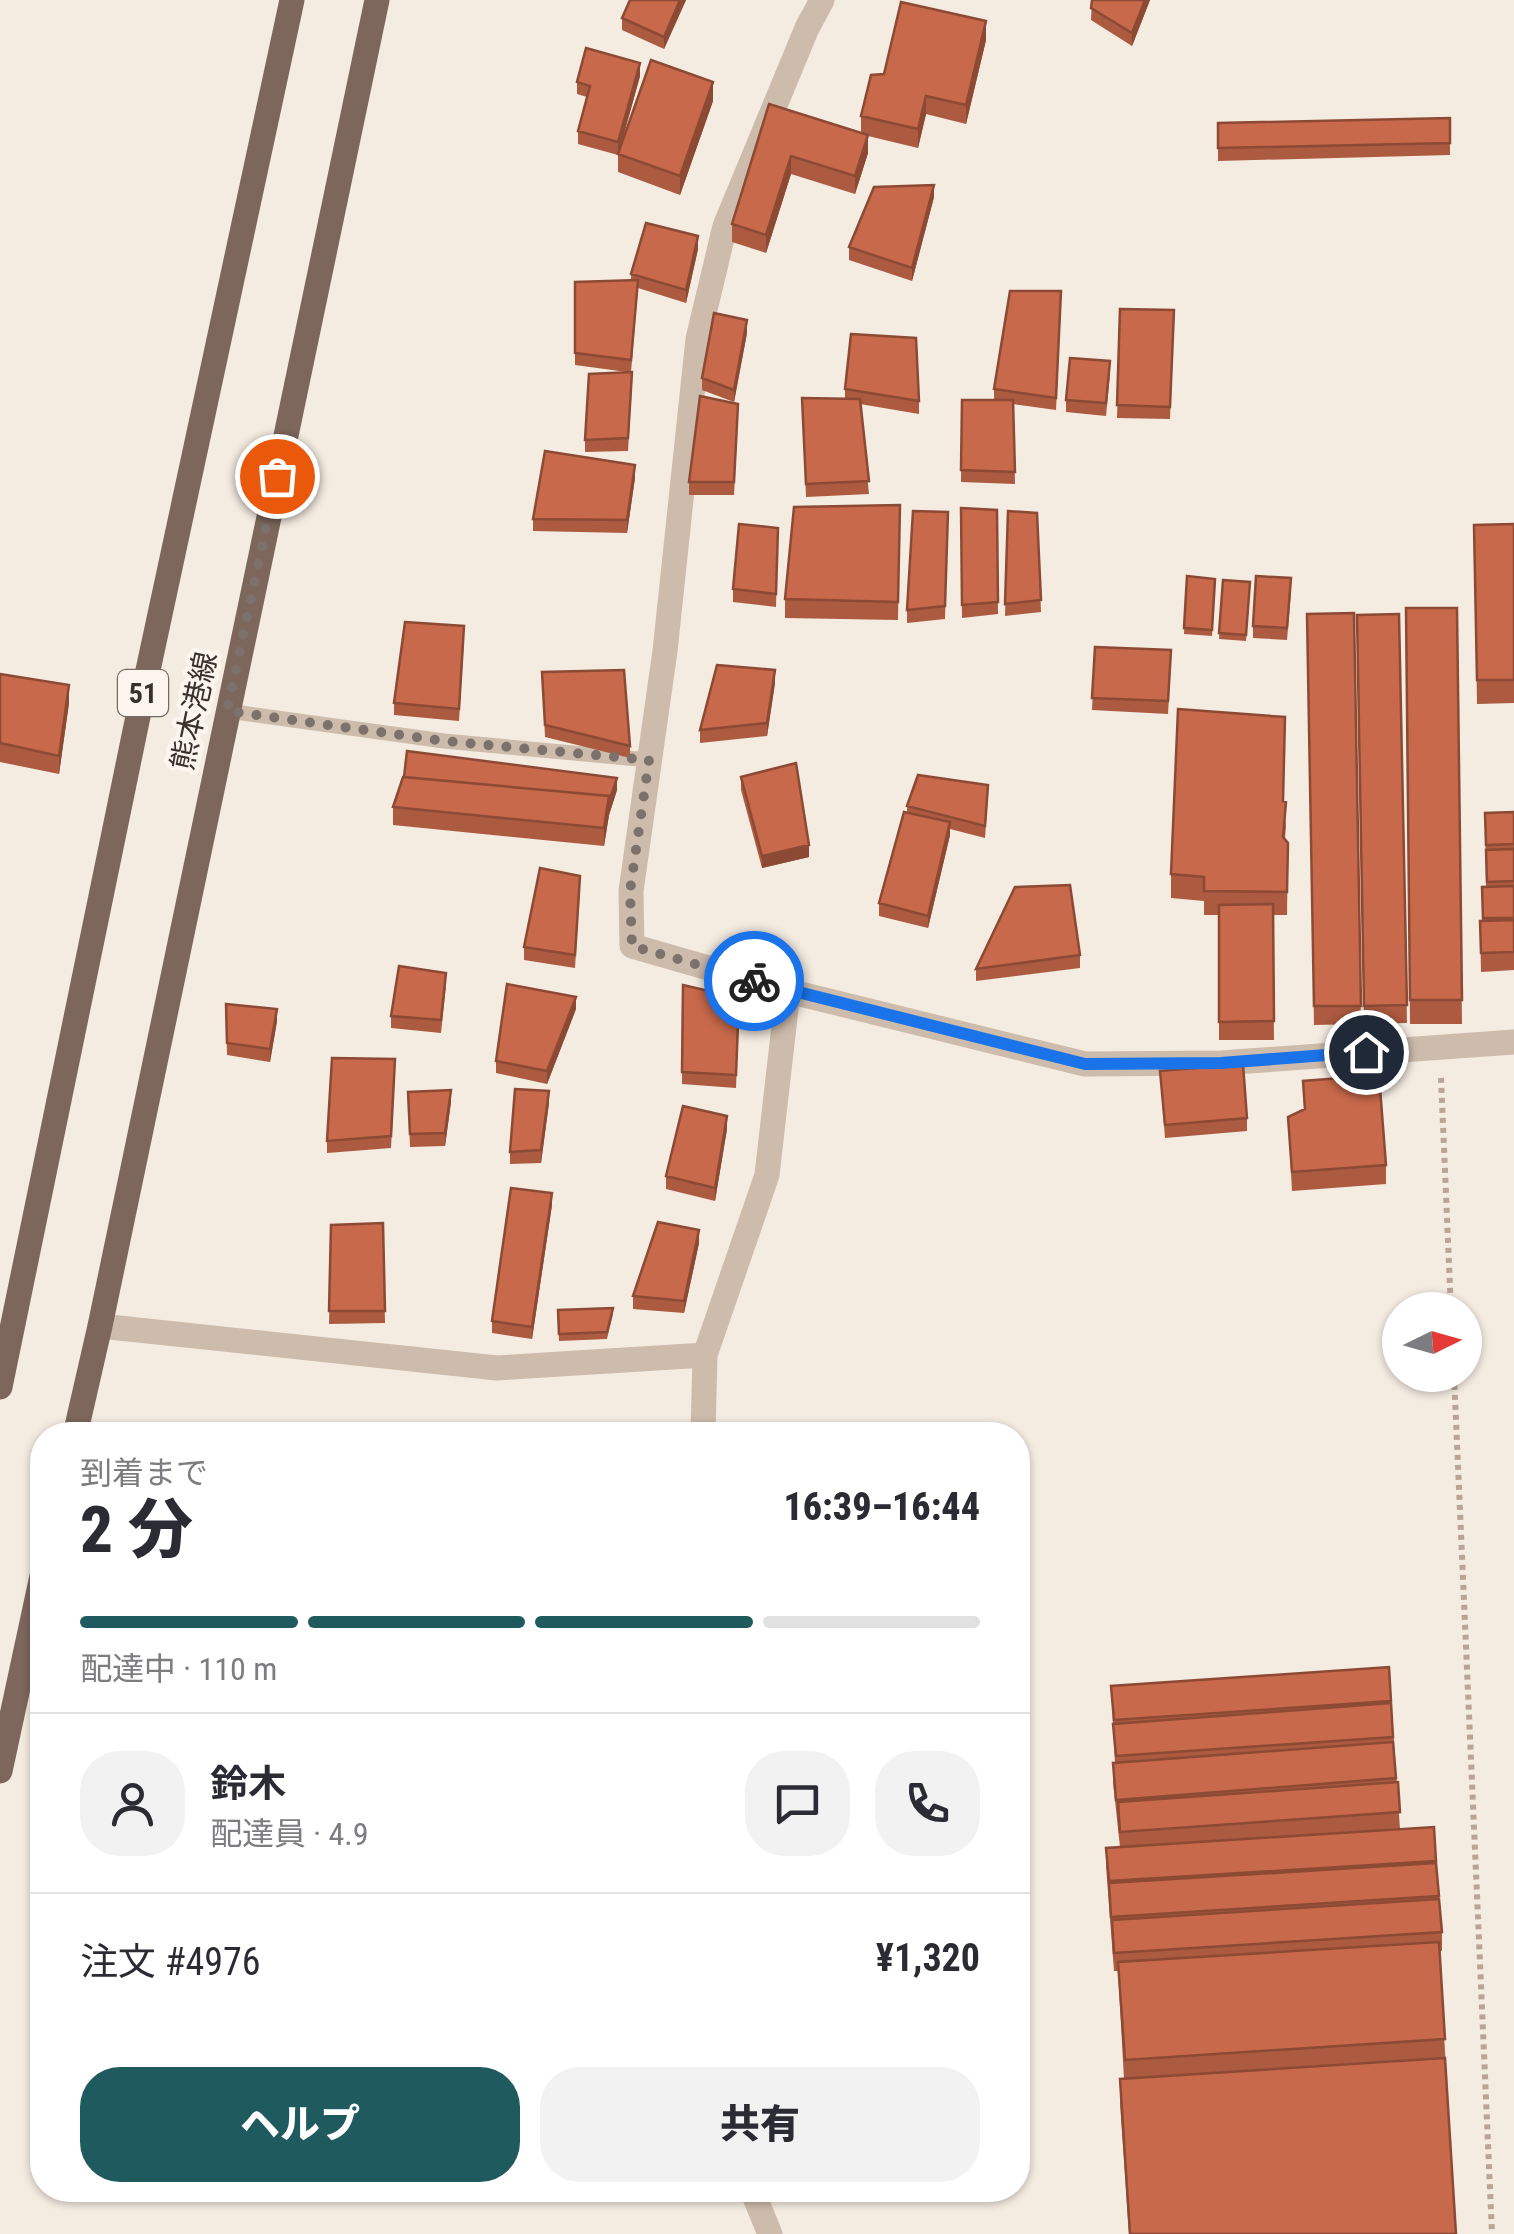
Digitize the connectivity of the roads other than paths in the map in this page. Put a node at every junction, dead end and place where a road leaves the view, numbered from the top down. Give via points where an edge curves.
1 (292, 0) edge
2 (377, 0) edge
3 (822, 0) edge
4 (227, 711) junction
5 (649, 760) junction
6 (788, 991) junction
7 (1514, 1042) edge
8 (8, 1310) edge
9 (100, 1326) junction
10 (704, 1355) junction
11 (0, 1388) edge
12 (78, 1422) edge
13 (703, 1422) edge
14 (30, 1632) edge
15 (0, 1771) edge
16 (757, 2202) edge
17 (770, 2234) edge

1 - 8 main road, 熊本港線 / 51
2 - 4 main road, 熊本港線
3 - 5 street via 725,226 698,339
4 - 5 lane
4 - 9 main road, 熊本港線
5 - 6 street via 630,891 632,946
6 - 7 street via 1085,1064 1221,1063
6 - 10 street via 767,1175
8 - 11 main road, 熊本港線 / 51
9 - 10 street via 496,1368
9 - 12 main road, 熊本港線
10 - 13 street
14 - 15 main road
16 - 17 street

